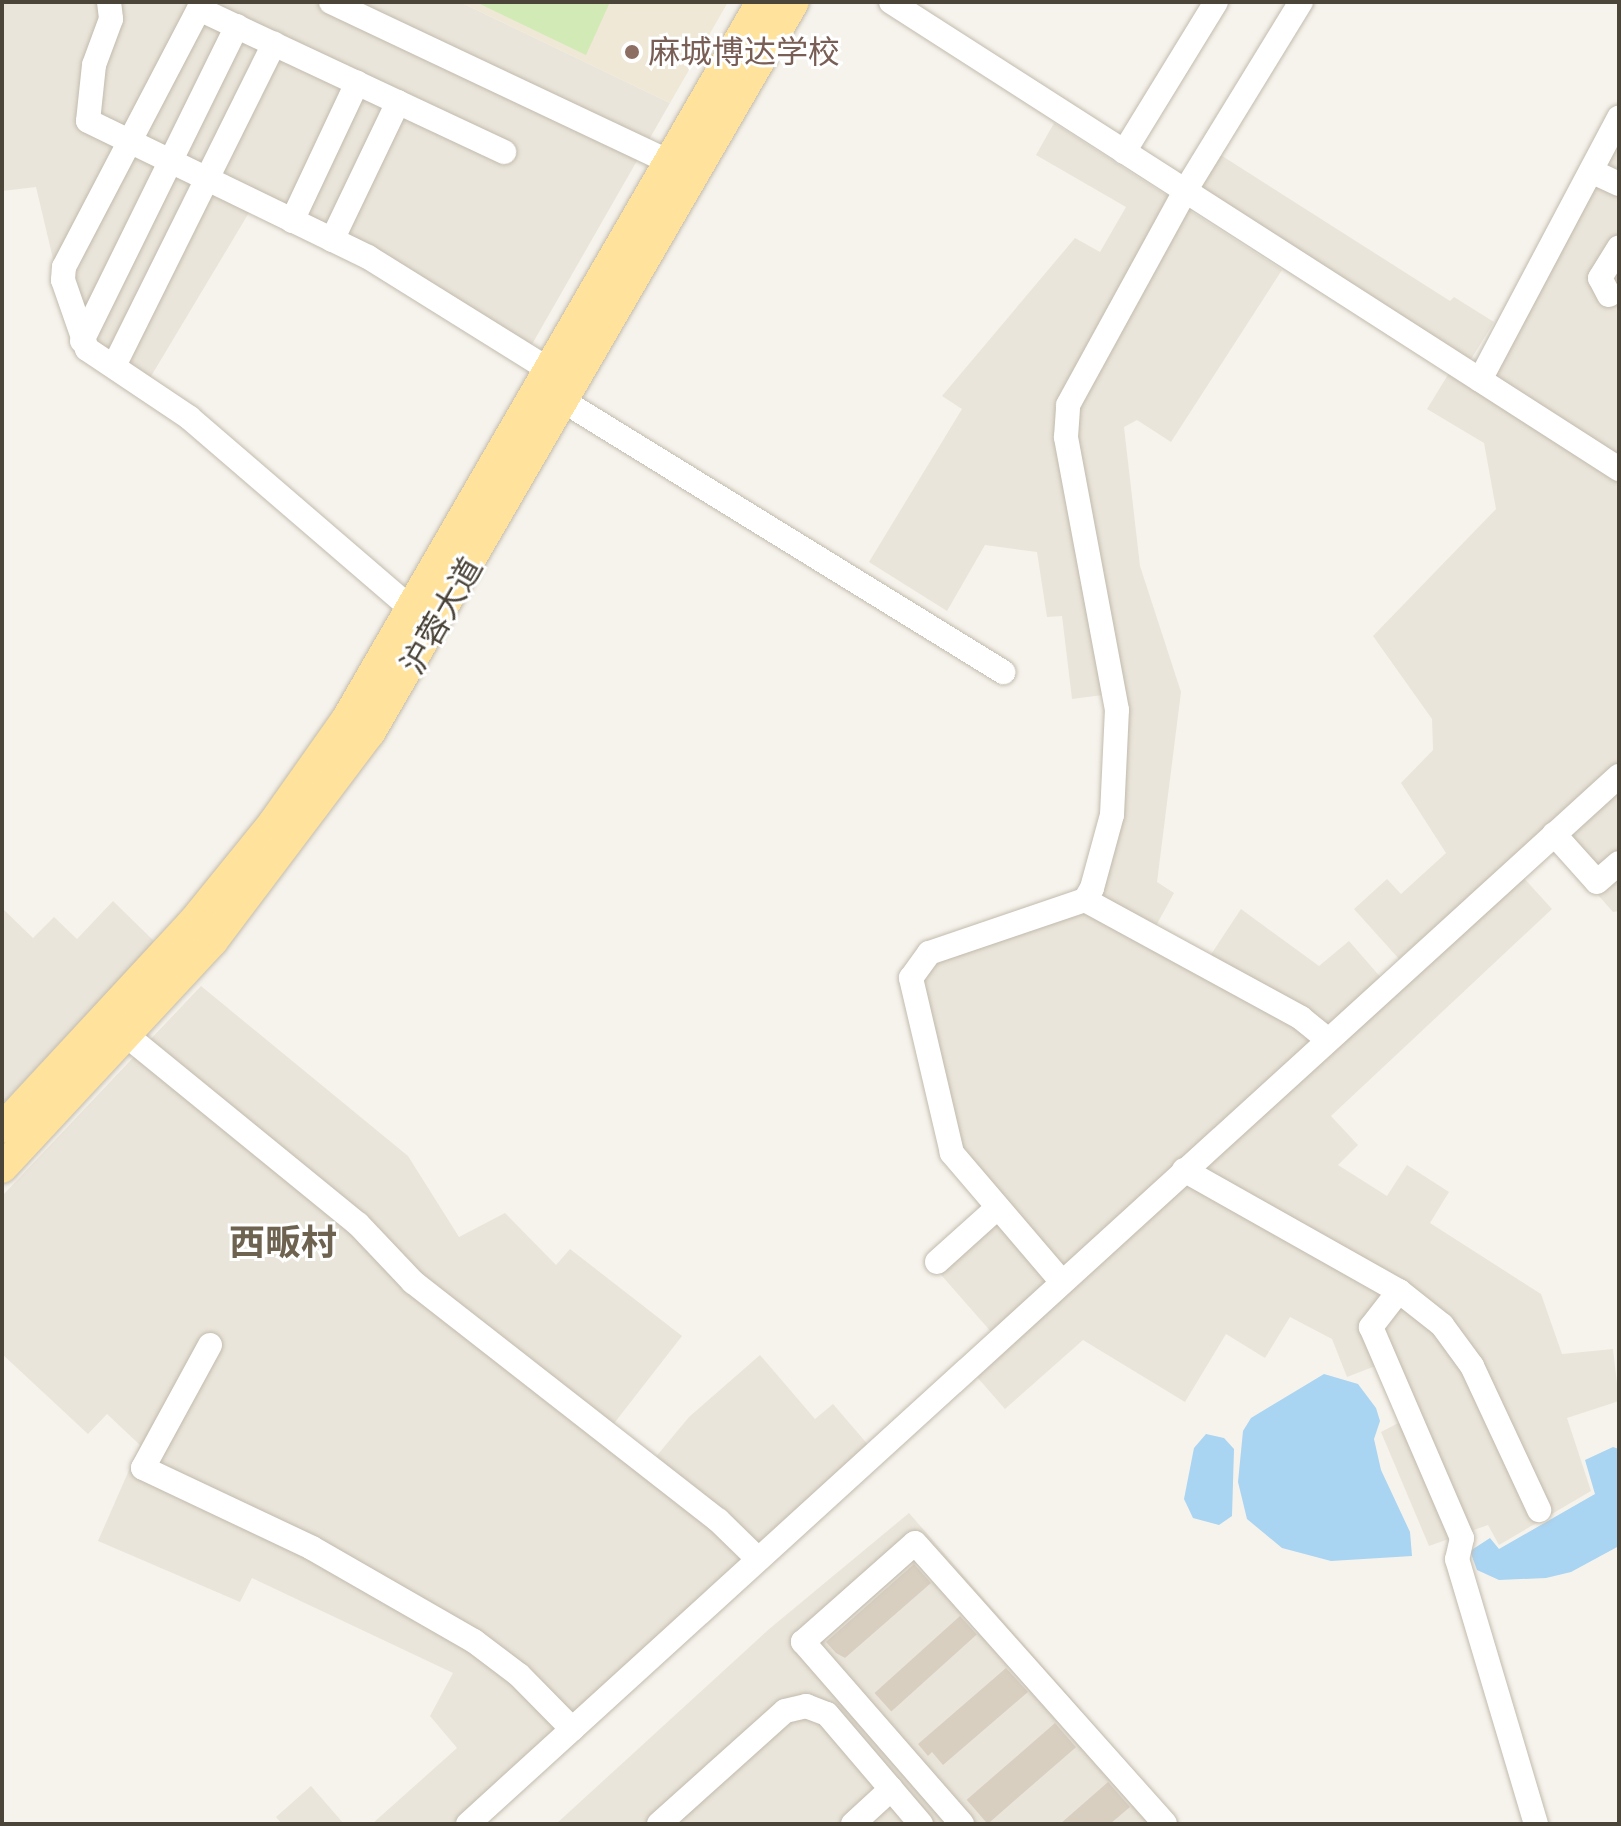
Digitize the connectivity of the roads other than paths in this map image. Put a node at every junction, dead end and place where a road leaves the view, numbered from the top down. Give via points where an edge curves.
1 (109, 2) edge
2 (331, 2) edge
3 (761, 2) edge
4 (794, 2) edge
5 (891, 2) edge
6 (1216, 2) edge
7 (1301, 2) edge
8 (237, 26) junction
9 (274, 44) junction
10 (357, 83) junction
11 (398, 102) junction
12 (1619, 118) edge
13 (129, 143) junction
14 (504, 152) dead end
15 (1124, 152) junction
16 (669, 162) junction
17 (172, 164) junction
18 (1591, 171) junction
19 (209, 183) junction
20 (1619, 184) edge
21 (1185, 191) junction
22 (292, 221) junction
23 (332, 240) junction
24 (1619, 247) edge
25 (1609, 295) dead end
26 (82, 341) junction
27 (114, 366) junction
28 (551, 371) junction
29 (1480, 380) junction
30 (565, 402) junction
31 (1619, 469) edge
32 (414, 611) junction
33 (1003, 672) dead end
34 (1619, 776) edge
35 (1554, 834) junction
36 (1619, 863) edge
37 (1085, 900) junction
38 (126, 1035) junction
39 (1327, 1039) junction
40 (4, 1121) edge
41 (2, 1168) edge
42 (1184, 1170) junction
43 (997, 1208) junction
44 (937, 1262) dead end
45 (1062, 1282) junction
46 (1399, 1291) junction
47 (210, 1345) dead end
48 (1539, 1510) dead end
49 (758, 1559) junction
50 (572, 1729) junction
51 (891, 1789) junction
52 (468, 1824) edge
53 (659, 1824) edge
54 (853, 1824) edge
55 (921, 1824) edge
56 (962, 1824) edge
57 (1165, 1824) edge
58 (1536, 1824) edge

1 - 13 street via 111,19 94,65 88,121
2 - 16 street
3 - 16 main road, 沪蓉大道
4 - 30 main road, 沪蓉大道
5 - 15 street
6 - 15 street
7 - 21 street
8 - 9 street
8 - 13 street via 199,9
8 - 17 street
9 - 10 street
9 - 19 street
10 - 11 street
10 - 22 street
11 - 14 street
11 - 23 street
12 - 18 street
13 - 17 street
13 - 26 street via 64,267 63,280
15 - 21 street
16 - 28 main road, 沪蓉大道
17 - 19 street
17 - 26 street
18 - 20 street
18 - 29 street
19 - 22 street
19 - 27 street
21 - 29 street
21 - 37 street via 1098,344 1066,418 1117,710 1112,815 1102,861
22 - 23 street
23 - 28 street via 411,282
24 - 25 street via 1600,278
26 - 27 street
27 - 32 street via 190,418
28 - 32 main road, 沪蓉大道
29 - 31 street
30 - 33 street
30 - 38 main road, 沪蓉大道 via 405,680 334,786 255,891
32 - 40 main road, 沪蓉大道 via 312,770 233,873
34 - 35 street
35 - 36 street via 1597,882
35 - 39 street
37 - 39 street via 1301,1018
37 - 43 street via 929,953 911,978 952,1153
38 - 41 main road, 沪蓉大道
38 - 49 street via 358,1224 413,1282 718,1520
39 - 42 street
42 - 45 street
42 - 46 street
43 - 44 street
43 - 45 street
45 - 49 street
46 - 48 street via 1442,1325 1472,1366
46 - 58 street via 1371,1327 1462,1538 1457,1559
47 - 50 street via 143,1468 312,1548 474,1641 519,1675
49 - 50 street
50 - 52 street
51 - 53 street via 827,1714 806,1706 785,1711
51 - 54 street
51 - 55 street
56 - 57 street via 803,1642 915,1543

